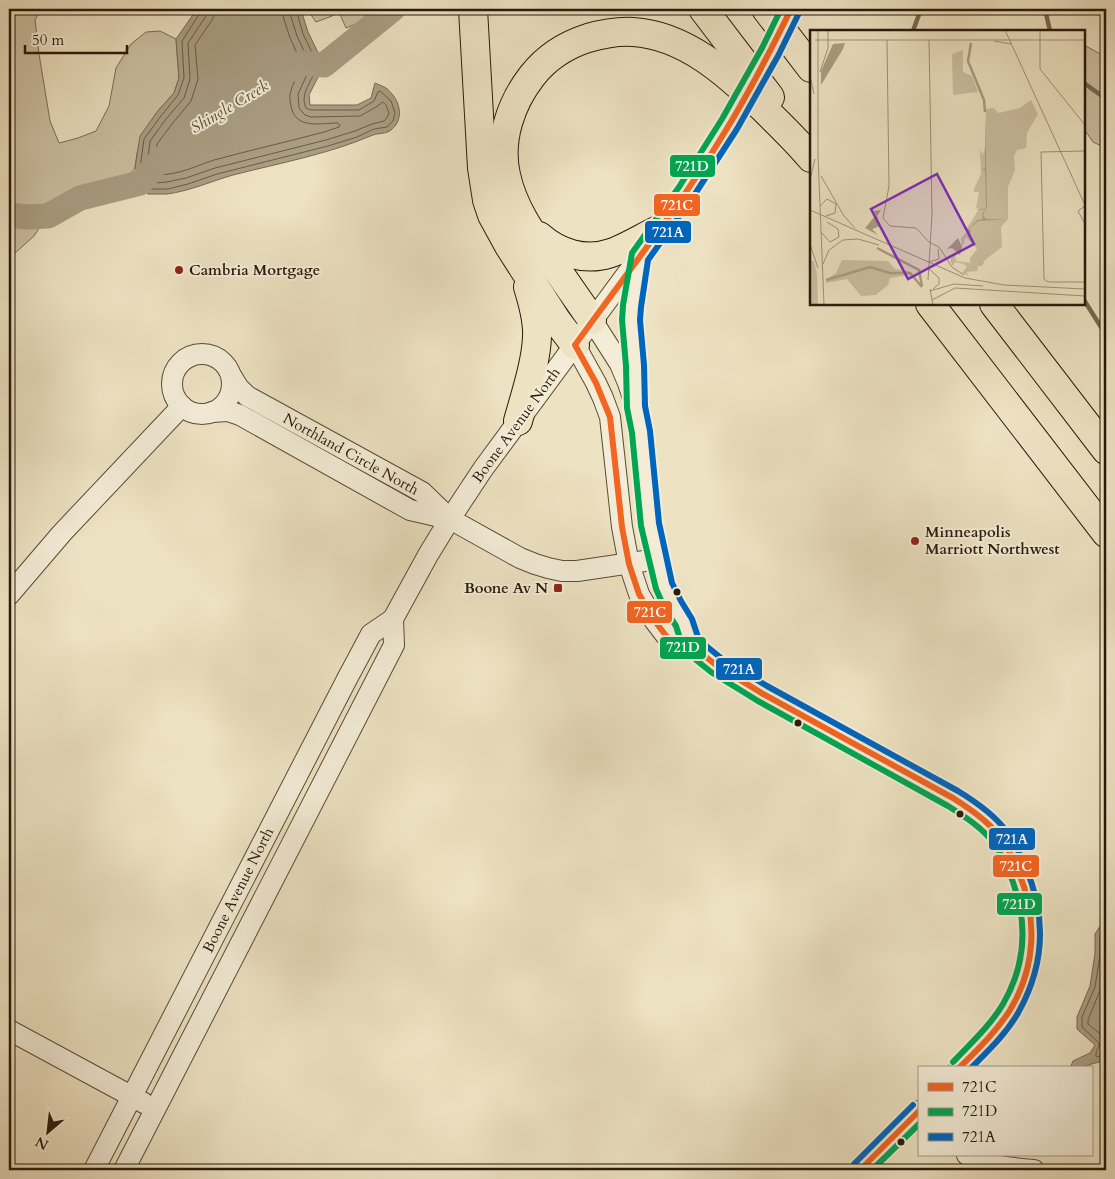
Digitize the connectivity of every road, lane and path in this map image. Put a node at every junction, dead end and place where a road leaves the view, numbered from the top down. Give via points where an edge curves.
1 (473, 9) edge
2 (703, 9) edge
3 (777, 14) edge
4 (810, 66) edge
5 (810, 149) edge
6 (810, 157) edge
7 (521, 216) junction
8 (660, 229) junction
9 (640, 257) junction
10 (521, 264) junction
11 (931, 305) edge
12 (995, 305) edge
13 (592, 320) junction
14 (575, 346) junction
15 (232, 377) junction
16 (182, 406) junction
17 (636, 407) junction
18 (212, 412) junction
19 (518, 421) junction
20 (1106, 450) edge
21 (450, 519) junction
22 (1106, 533) edge
23 (658, 559) junction
24 (629, 564) junction
25 (9, 595) edge
26 (393, 619) junction
27 (690, 645) junction
28 (9, 1030) edge
29 (961, 1066) edge
30 (132, 1097) junction
31 (155, 1108) junction
32 (917, 1117) edge
33 (968, 1156) edge
34 (94, 1170) edge
35 (124, 1170) edge
36 (860, 1170) edge
37 (1034, 1170) edge

1 - 10 highway via 485,188 496,222
2 - 5 highway
3 - 4 highway
3 - 8 street, Boone Avenue North, bridge via 770,52 730,124
6 - 7 highway via 730,77 696,54 670,40 643,33 595,36 571,45 549,59 538,68 516,100 507,126 504,155 508,185
7 - 8 highway via 550,245 566,253 583,256 612,253
7 - 13 highway
8 - 9 street, Boone Avenue North
9 - 13 street, Boone Avenue North
9 - 17 street via 632,306
10 - 14 highway
10 - 19 highway via 533,303 537,336 536,352
11 - 22 highway
12 - 20 highway
13 - 14 street, Boone Avenue North
13 - 17 street via 620,364
14 - 19 street, Boone Avenue North
14 - 24 street via 610,417
15 - 16 street via 217,357 205,354 186,358 176,368 172,380 175,396
15 - 18 street via 230,396
15 - 21 street, Northland Circle North via 247,396 422,492
16 - 18 street via 193,412
16 - 25 street via 62,533
17 - 23 street via 650,524
18 - 21 street, Northland Circle North via 228,411 240,415 410,510
19 - 21 street, Boone Avenue North
21 - 24 street via 520,558 548,568 577,571
21 - 26 street, Boone Avenue North
23 - 24 street
23 - 27 street via 664,586 684,622
24 - 27 street via 639,594 654,620 667,636
26 - 30 street, Boone Avenue North via 371,634
26 - 31 street, Boone Avenue North via 394,645
27 - 29 street via 746,684 972,810 1009,852 1026,890 1030,908 1030,958 1024,980 1006,1016
28 - 30 street
30 - 31 street
30 - 34 street, Boone Avenue North
31 - 35 street, Boone Avenue North
32 - 36 street
33 - 37 street via 1003,1167

